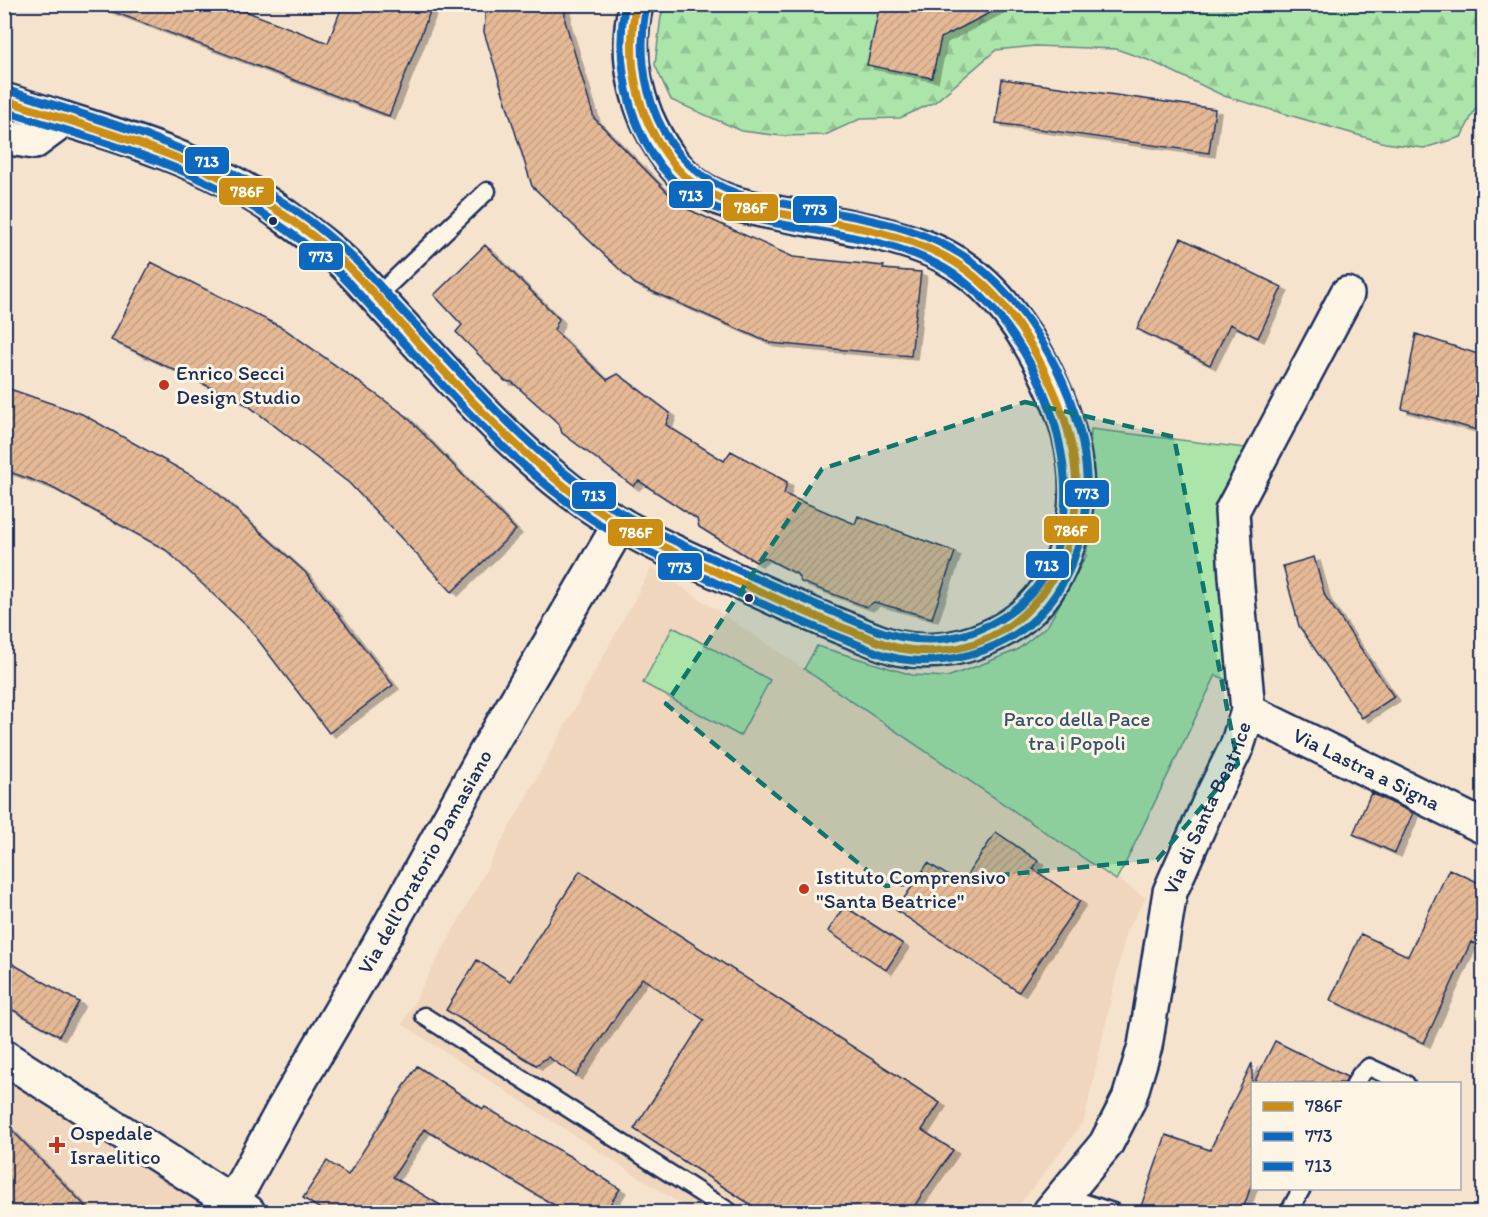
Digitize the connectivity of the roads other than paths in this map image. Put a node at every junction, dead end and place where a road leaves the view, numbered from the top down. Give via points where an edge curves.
1 (636, 4) edge
2 (4, 100) edge
3 (65, 119) junction
4 (4, 137) edge
5 (488, 191) dead end
6 (1347, 294) dead end
7 (376, 297) junction
8 (620, 524) junction
9 (1248, 711) junction
10 (1484, 827) edge
11 (424, 1016) dead end
12 (4, 1057) edge
13 (1356, 1082) edge
14 (1404, 1082) edge
15 (1301, 1190) edge
16 (1057, 1204) edge
17 (240, 1208) edge
18 (730, 1212) edge
19 (1113, 1212) edge
20 (1289, 1212) edge

1 - 8 street via 631,48 636,88 655,136 678,169 723,200 902,240 937,252 969,272 1011,315 1044,369 1070,440 1078,493 1062,560 1039,601 1003,631 963,646 933,651 886,645 814,616
2 - 3 street
3 - 4 street via 34,142
3 - 7 street via 180,157 249,192 326,247
5 - 7 lane
6 - 9 street, Via di Santa Beatrice via 1232,511
7 - 8 street via 521,448 569,490
8 - 17 street, Via dell'Oratorio Damasiano via 284,1108
9 - 10 street, Via Lastra a Signa
9 - 16 street, Via di Santa Beatrice via 1237,746 1170,892 1145,1046 1129,1099 1106,1144
11 - 18 lane
12 - 17 street
13 - 14 lane via 1369,1067
15 - 20 lane
16 - 19 lane

